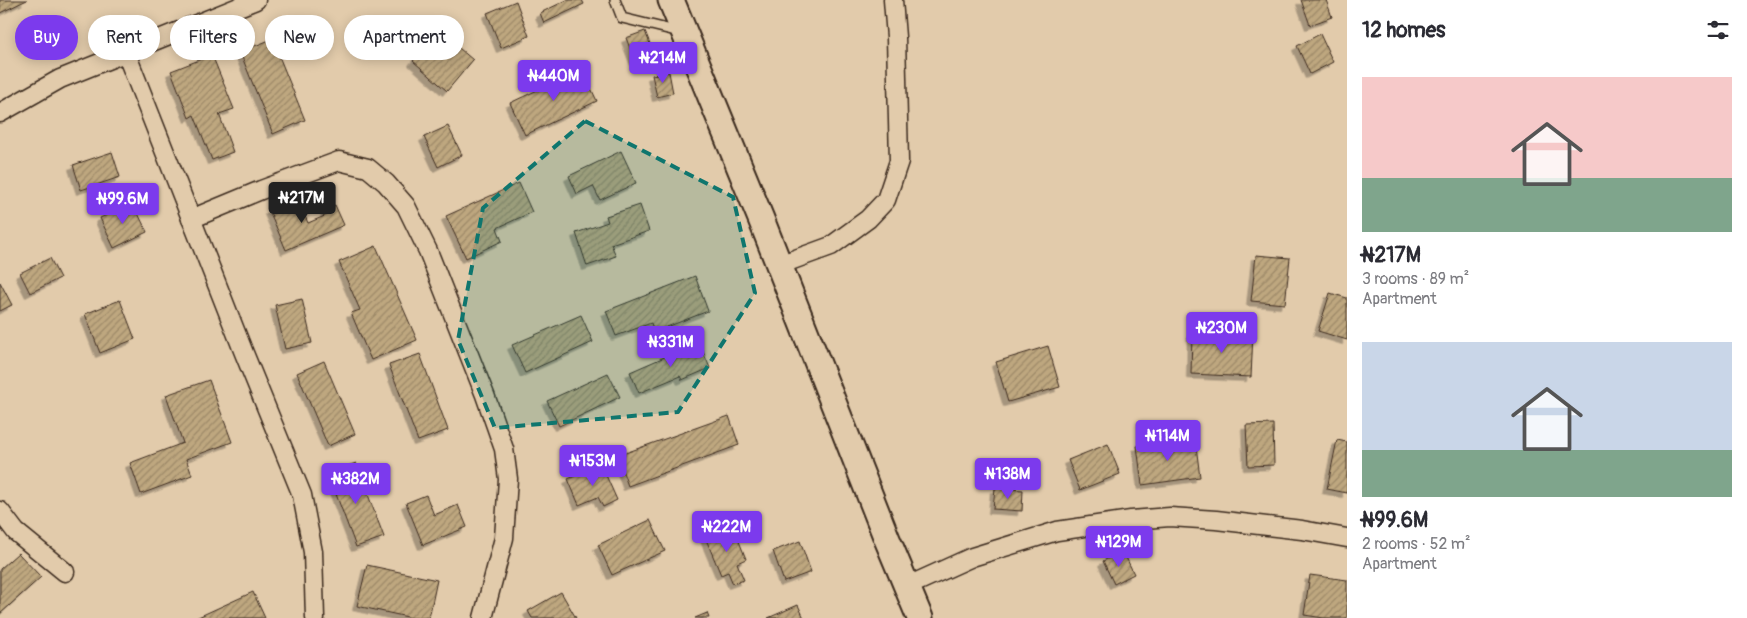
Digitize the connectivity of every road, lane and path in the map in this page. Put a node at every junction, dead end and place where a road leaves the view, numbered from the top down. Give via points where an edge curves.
1 (256, 0) edge
2 (615, 0) edge
3 (671, 0) edge
4 (893, 0) edge
5 (684, 34) junction
6 (160, 39) edge
7 (108, 60) edge
8 (129, 60) edge
9 (0, 113) edge
10 (191, 219) junction
11 (779, 265) junction
12 (0, 511) edge
13 (1347, 538) edge
14 (65, 572) dead end
15 (908, 586) junction
16 (315, 618) edge
17 (483, 618) edge
18 (920, 618) edge

1 - 6 street
2 - 5 lane via 622,18
3 - 5 street
4 - 11 street via 899,161 886,200 831,246
5 - 11 street
7 - 9 street via 60,79
8 - 10 street
10 - 16 street via 302,495 313,552
10 - 17 street via 339,161 368,168 406,206 428,251 504,449 508,479 504,538
11 - 15 street
12 - 14 street via 16,532
13 - 15 street via 1216,520 1170,517 1132,520 1057,531 972,556
15 - 18 street

